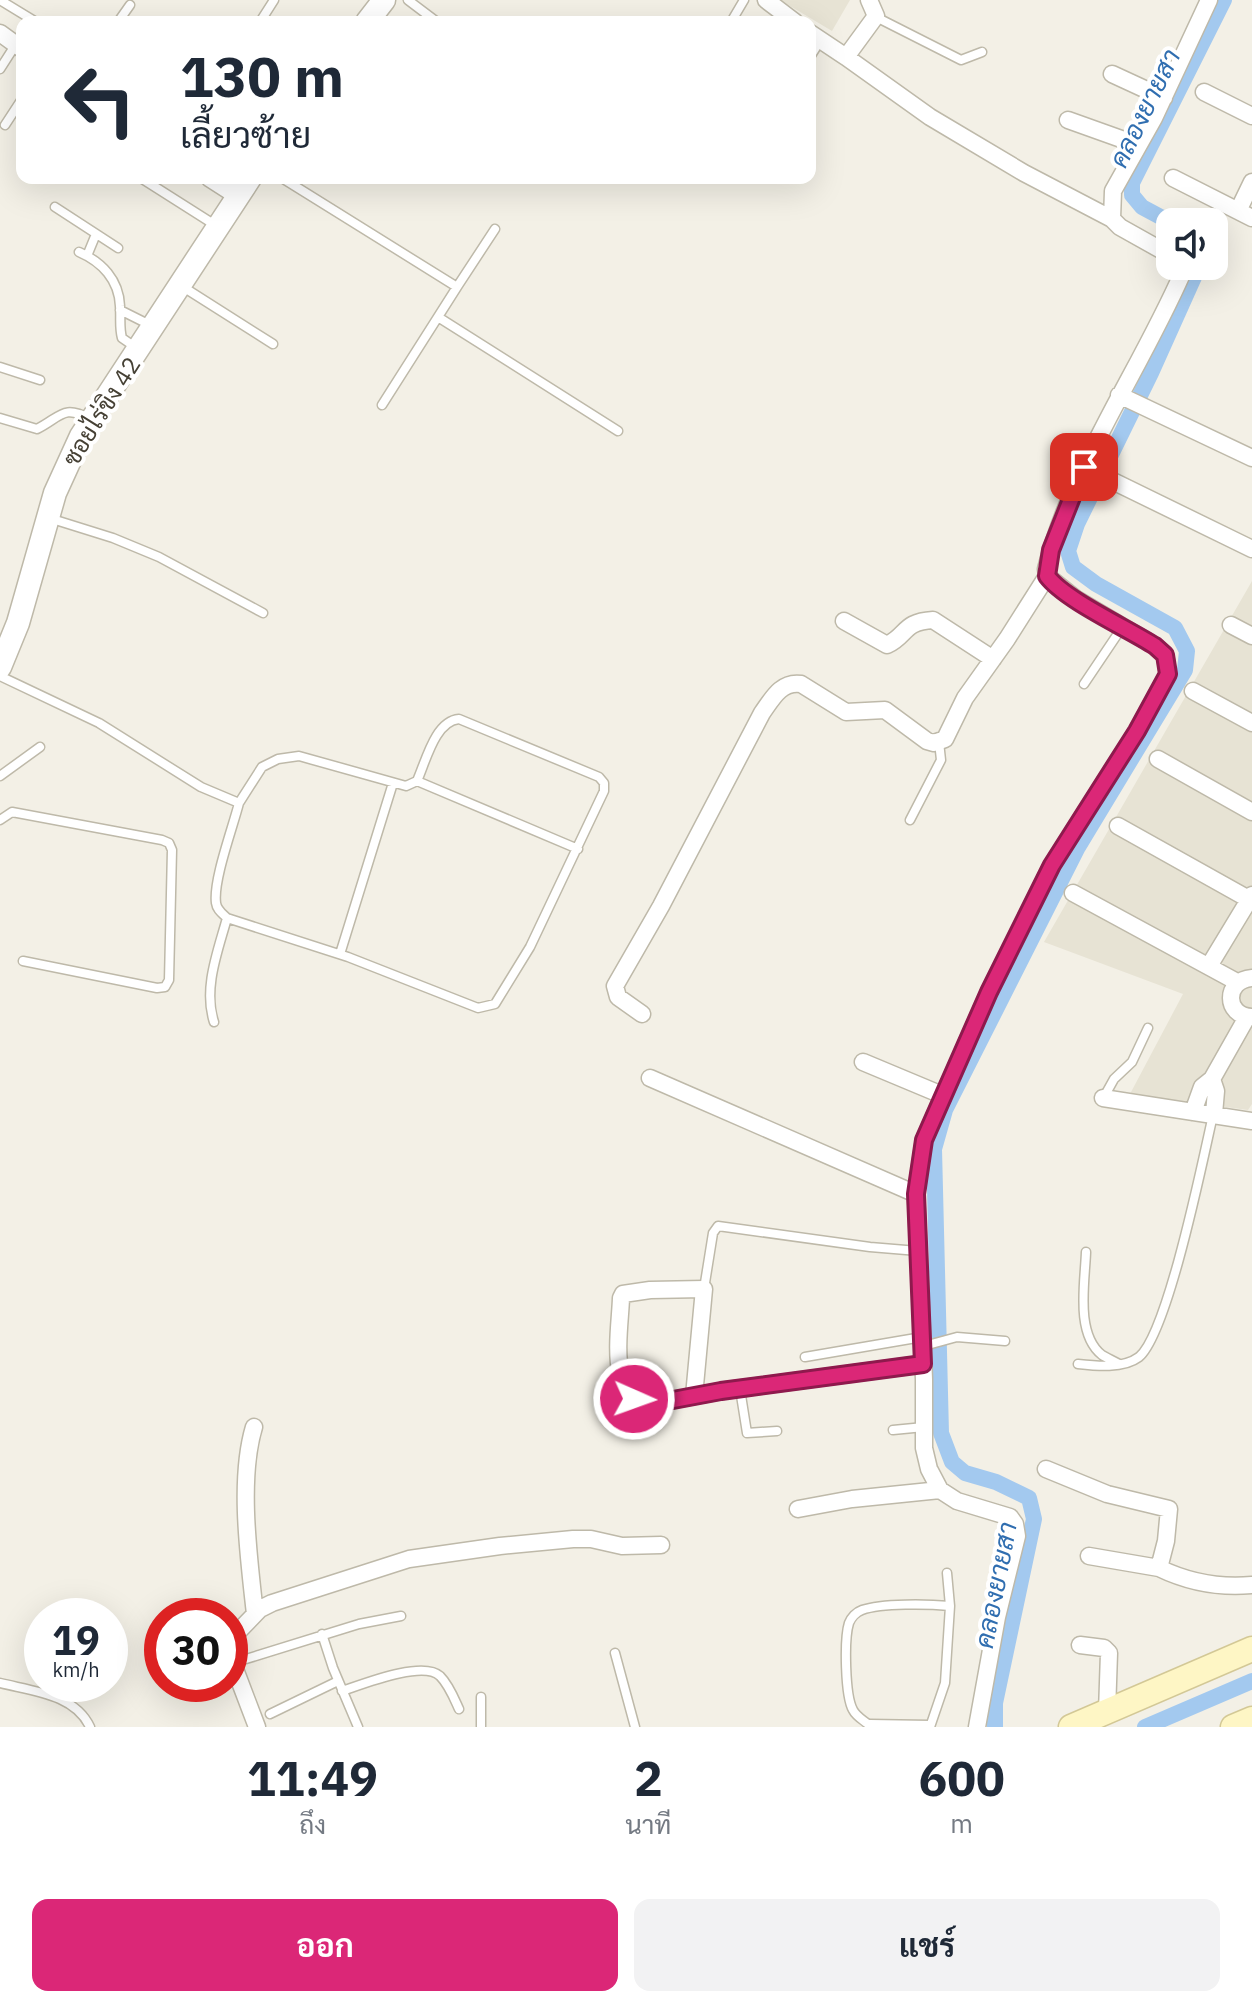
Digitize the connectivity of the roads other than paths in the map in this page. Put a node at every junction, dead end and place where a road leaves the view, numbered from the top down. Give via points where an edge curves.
1 (0, 0) edge
2 (384, 0) edge
3 (408, 0) edge
4 (766, 0) edge
5 (869, 0) edge
6 (1209, 0) edge
7 (130, 5) dead end
8 (26, 16) edge
9 (122, 16) edge
10 (372, 16) edge
11 (429, 16) edge
12 (787, 16) edge
13 (876, 16) junction
14 (816, 38) edge
15 (16, 50) edge
16 (982, 52) dead end
17 (846, 57) junction
18 (0, 69) edge
19 (1112, 74) dead end
20 (1204, 92) dead end
21 (1164, 98) junction
22 (16, 108) edge
23 (1252, 116) edge
24 (1068, 120) dead end
25 (5, 125) dead end
26 (1138, 145) junction
27 (1173, 178) dead end
28 (1252, 182) edge
29 (150, 184) edge
30 (292, 184) edge
31 (243, 187) edge
32 (55, 207) dead end
33 (1245, 214) edge
34 (1112, 219) junction
35 (217, 226) junction
36 (495, 229) dead end
37 (96, 234) junction
38 (1156, 247) edge
39 (118, 248) dead end
40 (1179, 280) edge
41 (179, 285) junction
42 (457, 287) junction
43 (120, 310) junction
44 (438, 317) junction
45 (153, 327) junction
46 (273, 344) dead end
47 (139, 349) junction
48 (0, 367) edge
49 (40, 380) dead end
50 (1122, 396) junction
51 (382, 405) dead end
52 (0, 418) edge
53 (92, 419) junction
54 (618, 431) dead end
55 (1252, 458) edge
56 (1095, 472) junction
57 (48, 518) junction
58 (1252, 549) edge
59 (1047, 576) junction
60 (263, 613) dead end
61 (844, 621) dead end
62 (1231, 625) dead end
63 (1123, 626) junction
64 (1252, 636) edge
65 (993, 659) junction
66 (1, 663) edge
67 (1084, 684) dead end
68 (1193, 691) dead end
69 (1252, 723) edge
70 (939, 741) junction
71 (40, 747) dead end
72 (1158, 759) dead end
73 (0, 776) edge
74 (417, 781) junction
75 (393, 783) junction
76 (239, 803) junction
77 (1252, 812) edge
78 (0, 820) edge
79 (910, 820) dead end
80 (1118, 826) dead end
81 (578, 849) junction
82 (1073, 893) dead end
83 (1251, 898) edge
84 (227, 918) junction
85 (340, 954) junction
86 (23, 961) dead end
87 (1209, 966) junction
88 (1244, 980) edge
89 (642, 1014) dead end
90 (1249, 1017) edge
91 (214, 1022) dead end
92 (1148, 1028) dead end
93 (863, 1062) dead end
94 (650, 1078) dead end
95 (1212, 1079) junction
96 (942, 1095) junction
97 (1103, 1098) joint
98 (1193, 1112) junction
99 (1214, 1114) junction
100 (1252, 1121) edge
101 (916, 1194) junction
102 (919, 1251) junction
103 (1086, 1252) dead end
104 (704, 1289) junction
105 (1005, 1341) dead end
106 (927, 1342) junction
107 (805, 1357) dead end
108 (923, 1364) junction
109 (1078, 1364) dead end
110 (1120, 1364) junction
111 (740, 1389) junction
112 (694, 1396) junction
113 (254, 1427) dead end
114 (925, 1427) junction
115 (893, 1430) dead end
116 (777, 1431) dead end
117 (1046, 1469) dead end
118 (940, 1490) junction
119 (798, 1509) dead end
120 (661, 1545) dead end
121 (1089, 1556) dead end
122 (1159, 1568) junction
123 (947, 1573) dead end
124 (1252, 1585) edge
125 (950, 1606) junction
126 (255, 1614) junction
127 (401, 1616) dead end
128 (248, 1621) edge
129 (322, 1634) junction
130 (1080, 1645) dead end
131 (1252, 1649) edge
132 (615, 1653) dead end
133 (248, 1655) edge
134 (338, 1681) junction
135 (0, 1683) edge
136 (342, 1691) junction
137 (248, 1694) edge
138 (481, 1697) dead end
139 (459, 1709) dead end
140 (1107, 1712) junction
141 (270, 1714) dead end
142 (870, 1726) edge
143 (930, 1726) edge
144 (90, 1727) edge
145 (257, 1727) edge
146 (358, 1727) edge
147 (481, 1727) edge
148 (635, 1727) edge
149 (977, 1727) edge
150 (1071, 1727) edge

1 - 8 lane
2 - 10 street
3 - 11 lane
4 - 12 street
5 - 13 street
6 - 21 street
7 - 9 lane
13 - 16 lane via 961,60
13 - 17 street
14 - 17 street
15 - 18 lane
17 - 34 street via 957,133
19 - 21 street
20 - 23 street
21 - 26 street
22 - 25 lane
24 - 26 street
26 - 34 street via 1113,191
27 - 33 street
28 - 33 street
29 - 35 lane
30 - 42 lane
31 - 35 street, ซอยไร่ขิง 42
32 - 37 lane
34 - 38 street
35 - 41 street, ซอยไร่ขิง 42
36 - 42 lane
37 - 39 lane
37 - 43 lane via 83,254 103,266 115,282
40 - 50 street
41 - 45 street, ซอยไร่ขิง 42
41 - 46 lane
42 - 44 lane
43 - 45 lane
43 - 47 lane via 122,338
44 - 51 lane
44 - 54 lane
45 - 47 street, ซอยไร่ขิง 42
47 - 53 street, ซอยไร่ขิง 42
48 - 49 lane
50 - 55 street
50 - 56 street
52 - 53 lane via 37,429 65,411
53 - 57 street, ซอยไร่ขิง 42 via 63,471
56 - 58 street
56 - 59 street via 1051,550
57 - 60 lane via 159,557
57 - 66 street, ซอยไร่ขิง 42
59 - 63 street
59 - 65 street
61 - 65 street via 887,645 909,625 933,620
62 - 64 street
63 - 67 lane
63 - 96 street via 1165,655 1168,674 1052,865
65 - 70 street via 965,698 950,733
66 - 76 lane via 201,787
68 - 69 street
70 - 79 lane via 941,760
70 - 89 street via 927,741 885,710 846,712 801,684 784,687 762,713 615,986 618,997
71 - 73 lane
72 - 77 street
74 - 75 lane via 406,786
74 - 81 lane
74 - 81 lane via 442,727 459,719 599,777 604,791
75 - 76 lane via 289,757 262,767
75 - 85 lane
76 - 84 lane via 216,902
78 - 86 lane via 12,812 162,840 172,850 165,987
80 - 83 street
81 - 85 lane via 495,1004 478,1008
82 - 87 street
83 - 87 street
84 - 85 lane
84 - 91 lane via 209,1005
87 - 88 street
88 - 90 street via 1230,993 1230,1000 1235,1011
90 - 95 street
92 - 97 lane via 1132,1062
93 - 96 street
94 - 101 street
95 - 98 street via 1202,1087
95 - 99 street
96 - 101 street via 924,1140
97 - 98 street
98 - 99 street
99 - 100 street
99 - 110 lane via 1188,1228 1151,1339 1139,1357
101 - 102 street
102 - 104 lane via 718,1226
102 - 106 street
103 - 110 lane via 1084,1309 1089,1337 1100,1354
104 - 112 street
104 - 112 street via 650,1290 621,1298 618,1366 626,1391 649,1403
105 - 106 lane via 957,1337
106 - 107 lane
106 - 108 street
108 - 111 street
108 - 114 street
109 - 110 lane
111 - 112 street
111 - 116 lane via 747,1433
113 - 126 street via 247,1482
114 - 115 lane
114 - 118 street via 929,1469
117 - 122 street via 1107,1494 1169,1509
118 - 119 street
118 - 149 street via 957,1501 1010,1517 1017,1536
120 - 126 street via 573,1539 409,1559 272,1603
121 - 122 street
122 - 124 street via 1217,1585
123 - 125 lane
125 - 142 lane via 892,1607 854,1615 848,1625 850,1703
125 - 143 lane via 945,1683
126 - 128 street
127 - 129 lane
129 - 133 lane
129 - 134 lane
130 - 140 street via 1109,1653
131 - 140 main road
132 - 148 lane
134 - 136 lane
134 - 141 lane
135 - 144 lane via 64,1700
136 - 139 lane via 427,1670 438,1674
136 - 146 lane
137 - 145 street
138 - 147 lane
140 - 150 main road
142 - 143 lane

